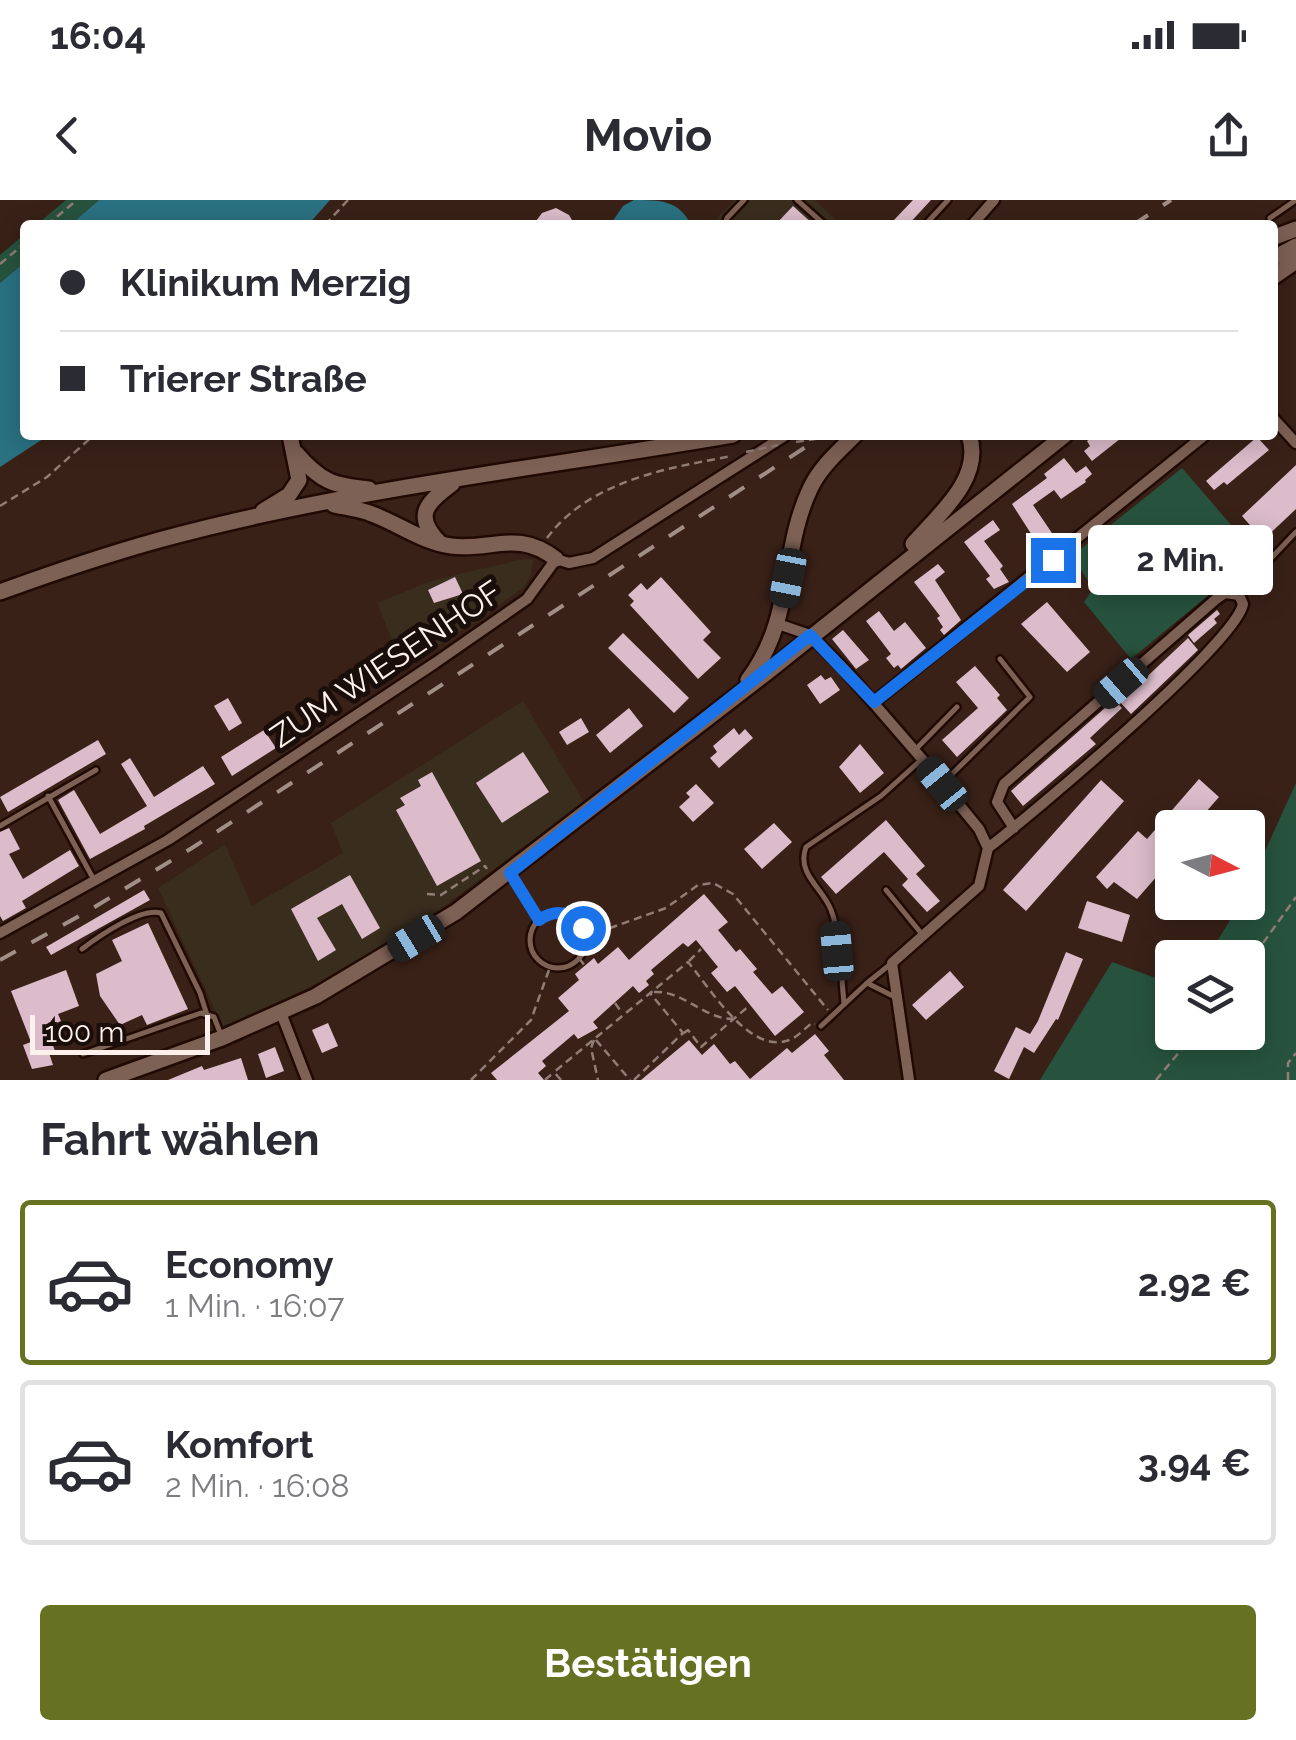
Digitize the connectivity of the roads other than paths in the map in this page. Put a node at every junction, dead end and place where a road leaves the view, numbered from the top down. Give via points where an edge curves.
1 (744, 200) edge
2 (797, 200) edge
3 (948, 200) edge
4 (994, 200) edge
5 (1296, 200) edge
6 (1270, 218) dead end
7 (726, 220) edge
8 (819, 220) edge
9 (930, 220) edge
10 (976, 220) edge
11 (1278, 424) edge
12 (292, 440) edge
13 (704, 440) edge
14 (849, 440) edge
15 (969, 440) edge
16 (1059, 440) edge
17 (1199, 440) edge
18 (787, 441) edge
19 (1296, 443) edge
20 (296, 453) junction
21 (456, 482) junction
22 (394, 490) junction
23 (326, 503) junction
24 (251, 518) junction
25 (1296, 532) edge
26 (440, 543) junction
27 (556, 559) junction
28 (891, 570) junction
29 (1256, 574) dead end
30 (0, 592) edge
31 (778, 624) junction
32 (810, 635) junction
33 (1000, 659) dead end
34 (728, 702) junction
35 (874, 702) junction
36 (957, 708) dead end
37 (919, 755) junction
38 (96, 770) dead end
39 (942, 784) junction
40 (48, 796) junction
41 (0, 826) edge
42 (1014, 828) junction
43 (988, 848) junction
44 (504, 877) junction
45 (94, 880) junction
46 (886, 890) dead end
47 (539, 920) junction
48 (0, 933) edge
49 (923, 936) junction
50 (82, 949) dead end
51 (892, 963) junction
52 (868, 983) junction
53 (895, 996) junction
54 (844, 1004) junction
55 (281, 1013) junction
56 (207, 1015) junction
57 (821, 1026) road end
58 (222, 1038) junction
59 (83, 1054) dead end
60 (106, 1080) edge
61 (307, 1080) edge
62 (909, 1080) edge

1 - 7 lane
2 - 8 lane
3 - 9 lane
4 - 10 street
5 - 6 lane
11 - 19 street
12 - 20 main road
13 - 21 main road
14 - 31 main road via 811,488
15 - 28 main road via 966,480
16 - 28 main road
17 - 35 street
18 - 27 street via 593,558
20 - 22 main road via 314,475 341,486
20 - 24 main road via 296,488
21 - 22 main road
21 - 26 main road via 426,509 426,525
22 - 23 main road
23 - 24 main road
23 - 26 main road via 376,515
24 - 30 main road via 157,540
25 - 29 lane
26 - 27 main road via 519,542
27 - 45 street, ZUM WIESENHOF via 527,599 168,840
28 - 32 main road
31 - 32 street
31 - 34 main road via 760,664
32 - 34 main road
32 - 35 street
33 - 39 lane via 1030,697
34 - 44 main road
35 - 37 street
36 - 37 lane
37 - 39 street
37 - 54 lane via 881,796 803,856 834,920
38 - 40 lane
39 - 43 street
40 - 41 lane
40 - 45 lane
42 - 42 street via 1212,646 1242,611 1239,595 1215,600 1004,784 997,802
42 - 43 street
43 - 49 street via 979,886
44 - 47 lane
44 - 55 main road via 416,938
45 - 48 street, ZUM WIESENHOF
46 - 49 lane
47 - 47 lane via 555,912 578,921 586,937 579,958 566,967 536,958 530,942
49 - 51 street
50 - 56 lane via 153,910 162,913
51 - 52 lane
51 - 53 street
52 - 53 lane
52 - 54 lane
53 - 62 street
54 - 57 lane
55 - 58 main road
55 - 61 street
56 - 58 lane
56 - 59 lane
58 - 60 main road

